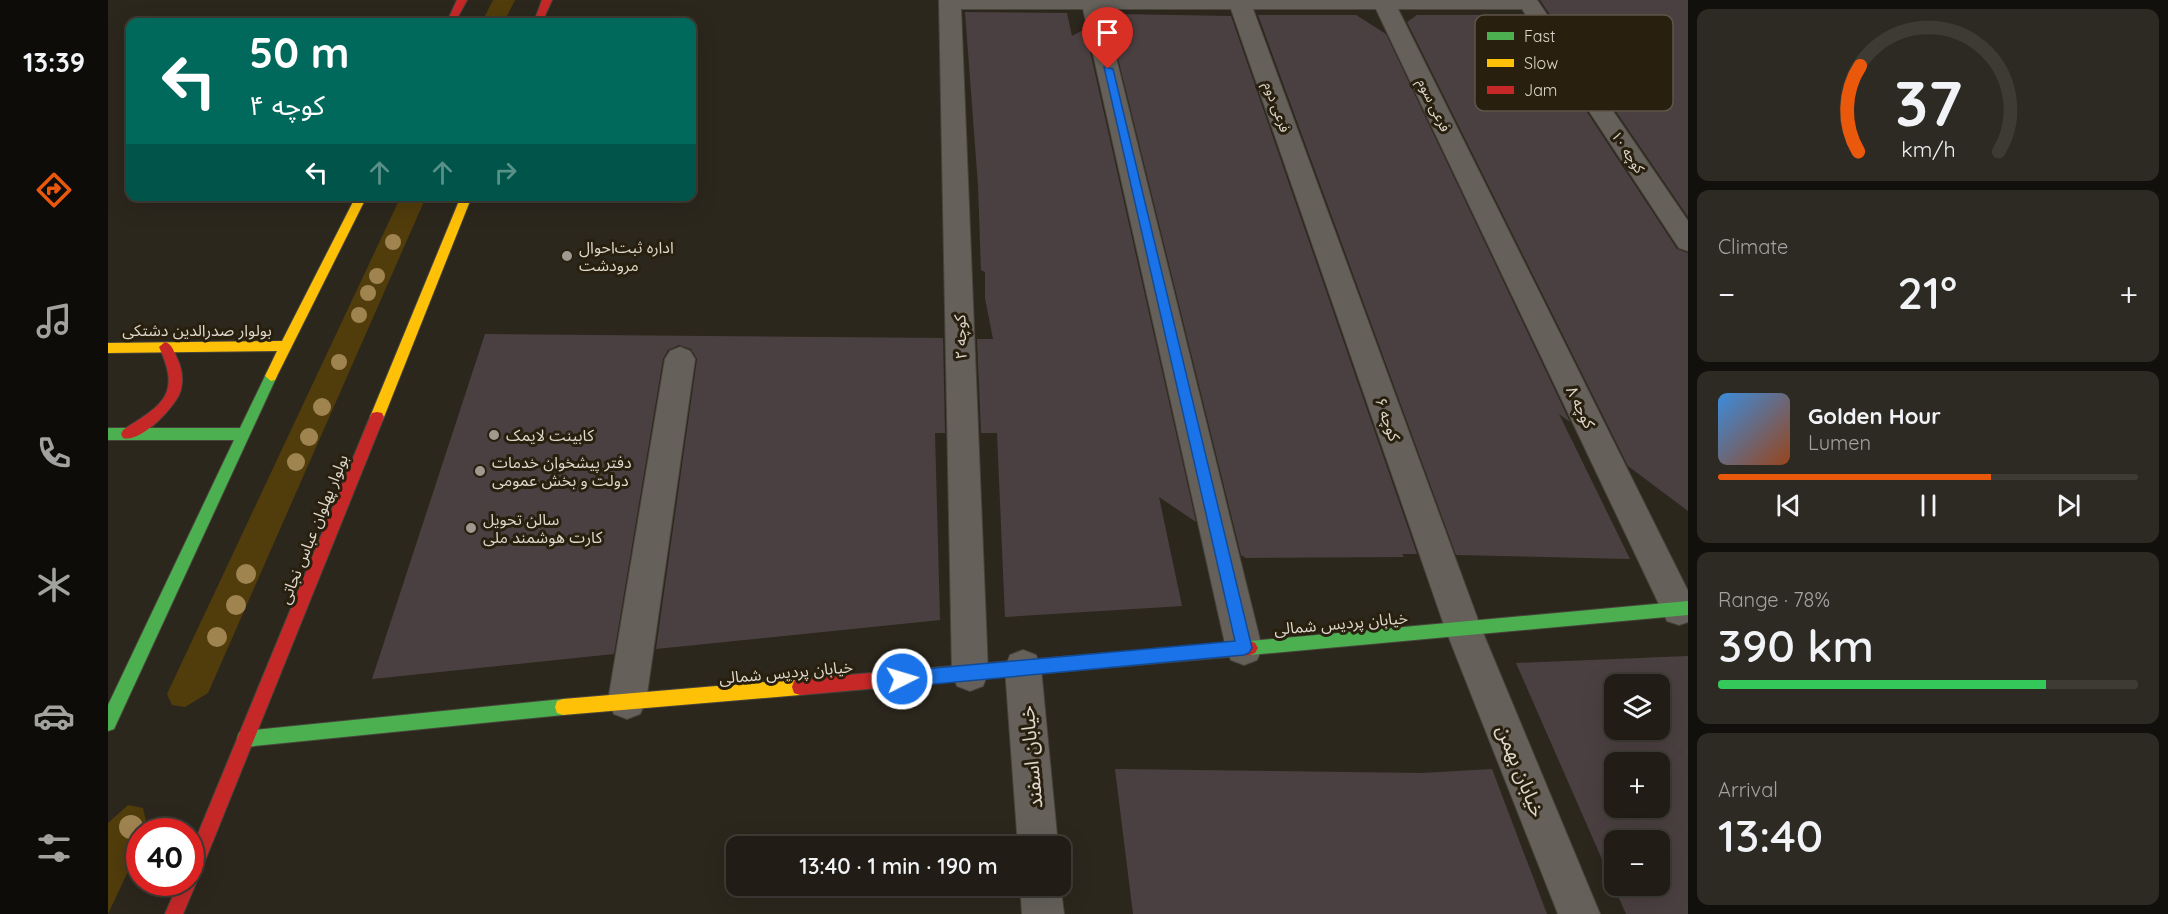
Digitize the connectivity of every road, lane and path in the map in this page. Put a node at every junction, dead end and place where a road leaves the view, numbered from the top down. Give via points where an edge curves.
1 (462, 0) edge
2 (547, 0) edge
3 (1526, 1) edge
4 (950, 2) edge
5 (1092, 4) junction
6 (1240, 4) junction
7 (1386, 5) junction
8 (1535, 15) edge
9 (453, 18) edge
10 (540, 18) edge
11 (1600, 111) edge
12 (359, 201) edge
13 (465, 201) edge
14 (1483, 206) joint
15 (1313, 209) joint
16 (1688, 241) edge
17 (286, 346) junction
18 (165, 347) junction
19 (108, 348) edge
20 (680, 359) dead end
21 (108, 434) edge
22 (128, 434) junction
23 (242, 434) junction
24 (1683, 608) edge
25 (1463, 628) junction
26 (1244, 648) junction
27 (1023, 669) junction
28 (970, 673) junction
29 (627, 701) junction
30 (108, 723) edge
31 (245, 739) junction
32 (1037, 836) edge
33 (204, 840) edge
34 (182, 896) edge
35 (1042, 896) edge
36 (174, 914) edge
37 (1043, 914) edge
38 (1579, 914) edge

1 - 9 street
2 - 10 street
3 - 7 street
3 - 8 street, کوچه ۱۰
4 - 5 street
4 - 28 street, کوچه ۲
5 - 6 street
5 - 26 street
6 - 7 street
6 - 15 street, فرعی دوم
7 - 14 street, فرعی سوم
11 - 16 street, کوچه ۱۰
12 - 17 street
13 - 31 street, بولوار پهلوان عباس نجاتی
14 - 24 street, کوچه ۸
15 - 25 street, کوچه ۶
17 - 18 street, بولوار صدرالدین دشتکی
17 - 23 street
18 - 19 street, بولوار صدرالدین دشتکی
18 - 22 street via 175,360 181,379 170,403
20 - 29 street
21 - 22 street
22 - 23 street
23 - 30 street
24 - 25 street, خیابان پردیس شمالی
25 - 26 street, خیابان پردیس شمالی
25 - 38 street, خیابان بهمن
26 - 27 street, خیابان پردیس شمالی
27 - 28 street, خیابان پردیس شمالی
27 - 32 street, خیابان اسفند
28 - 29 street, خیابان پردیس شمالی
29 - 31 street, خیابان پردیس شمالی
31 - 33 street, بولوار پهلوان عباس نجاتی
34 - 36 street
35 - 37 street

